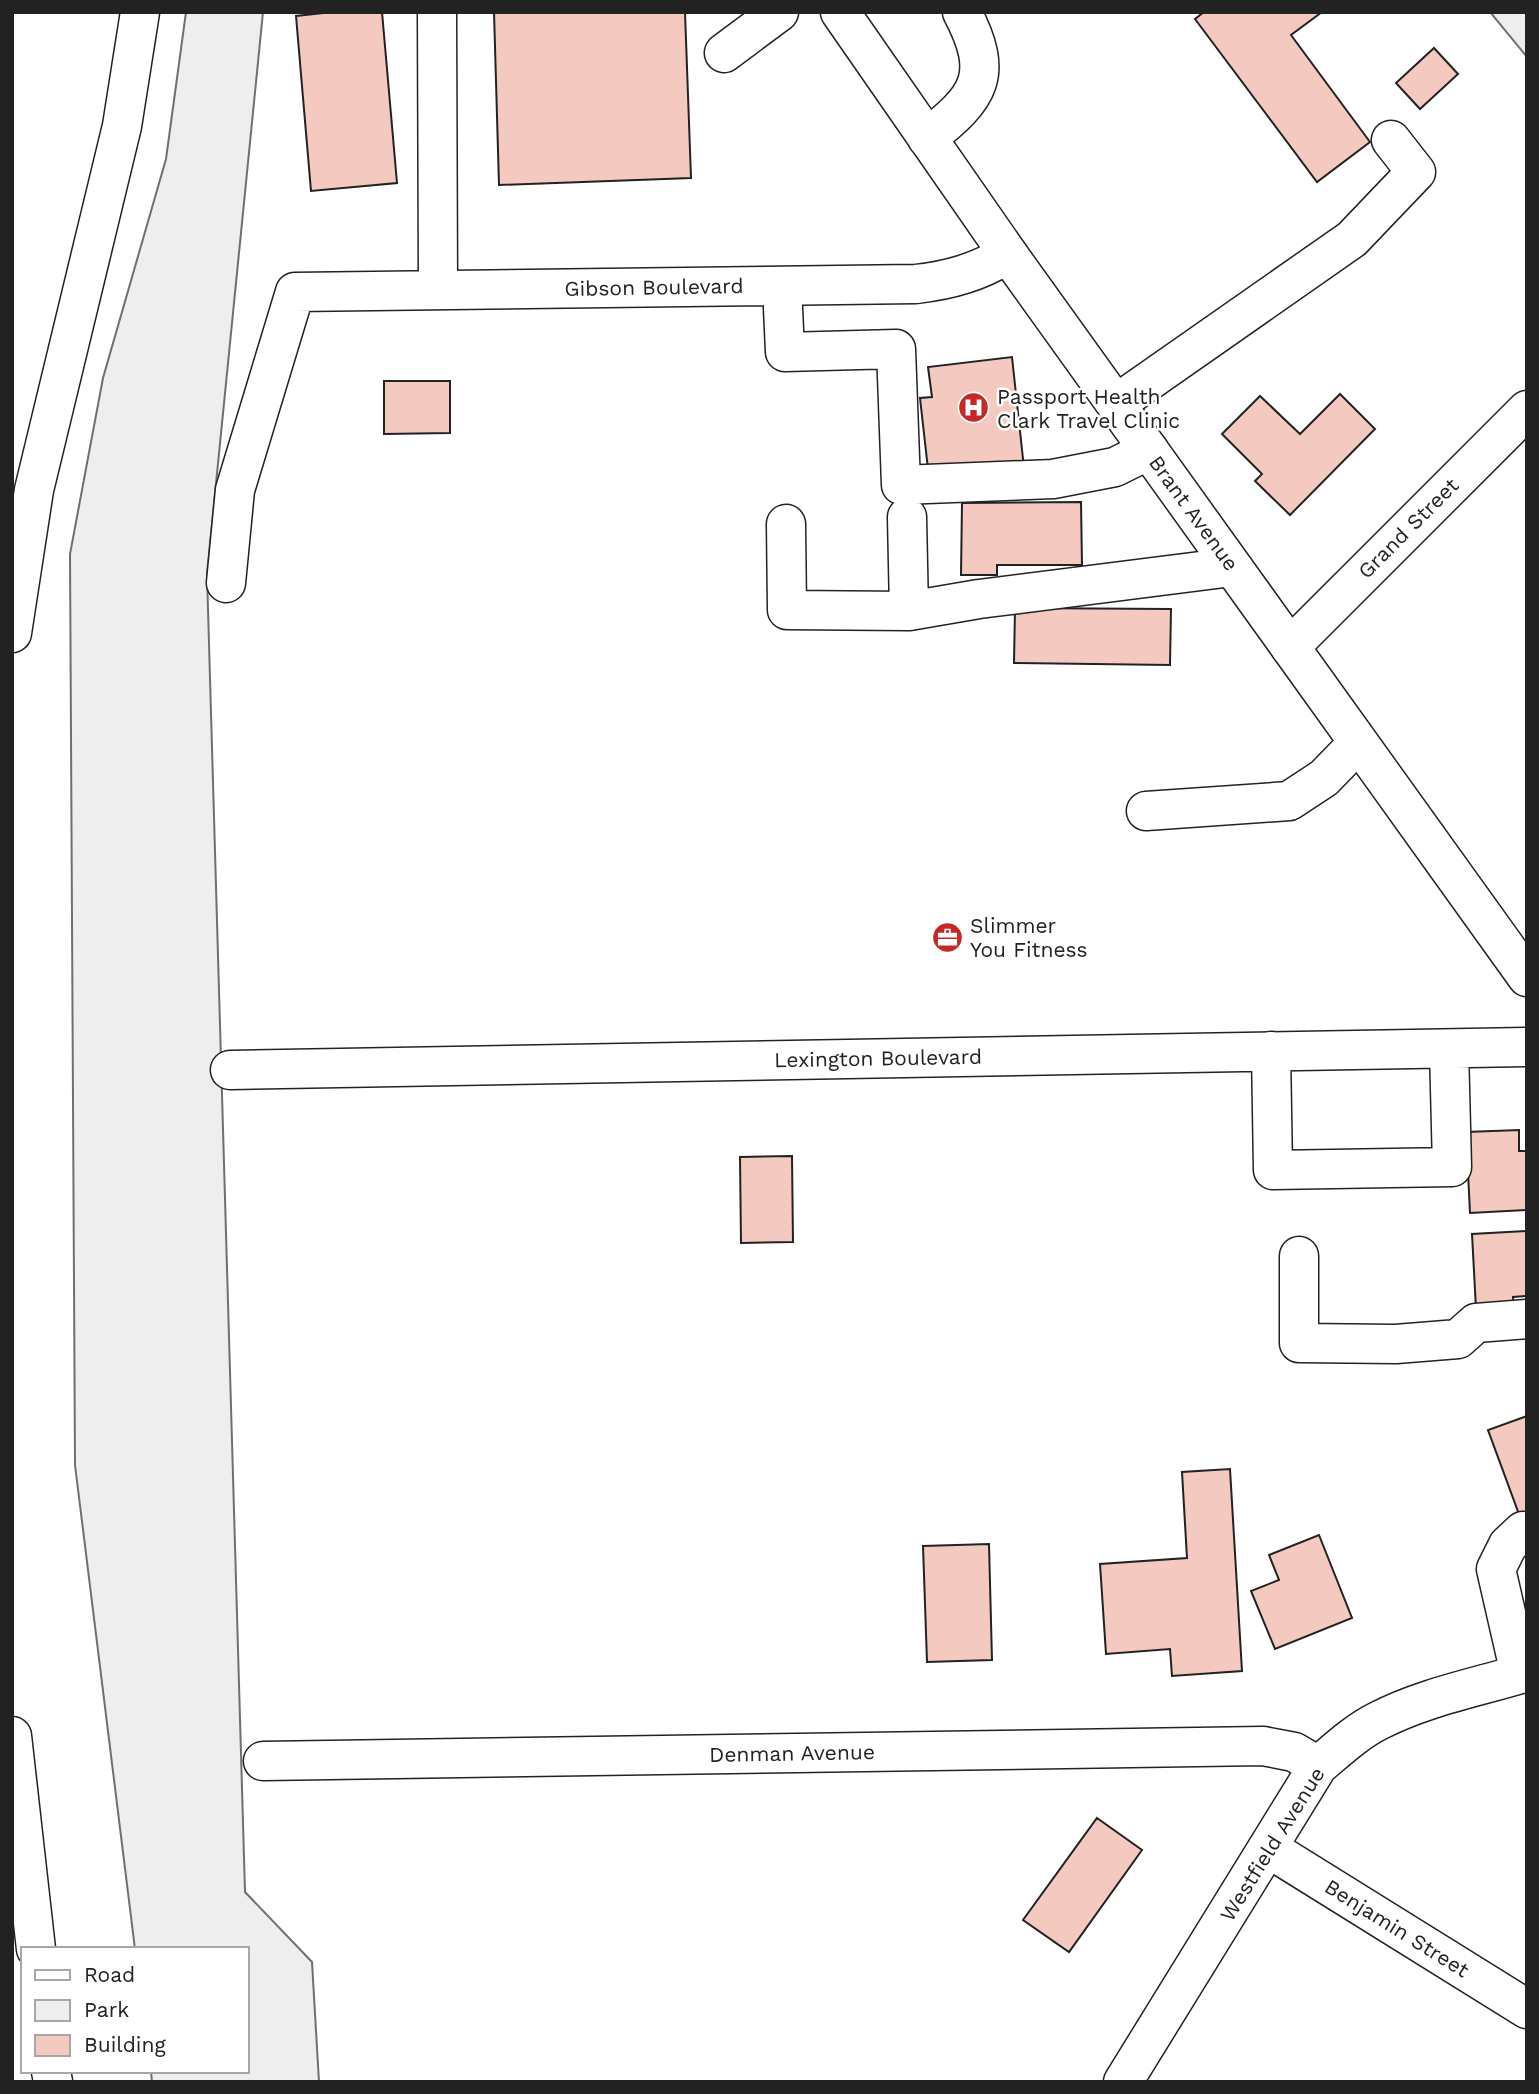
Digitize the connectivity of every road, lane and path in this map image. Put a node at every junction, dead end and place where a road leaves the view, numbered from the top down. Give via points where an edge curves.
1 (140, 12) edge
2 (437, 12) edge
3 (779, 12) edge
4 (840, 12) edge
5 (962, 12) edge
6 (723, 53) dead end
7 (927, 138) junction
8 (1391, 140) dead end
9 (1008, 254) junction
10 (782, 286) junction
11 (438, 290) junction
12 (1116, 404) junction
13 (1527, 410) edge
14 (1149, 450) junction
15 (904, 501) junction
16 (786, 524) dead end
17 (1232, 567) junction
18 (226, 583) dead end
19 (909, 611) junction
20 (12, 633) edge
21 (1290, 648) junction
22 (1358, 743) junction
23 (1146, 811) dead end
24 (1527, 977) edge
25 (1527, 1047) edge
26 (1449, 1049) junction
27 (1271, 1051) junction
28 (230, 1070) dead end
29 (1299, 1256) dead end
30 (1527, 1319) edge
31 (1523, 1531) dead end
32 (1524, 1673) edge
33 (12, 1736) edge
34 (263, 1760) dead end
35 (1318, 1766) junction
36 (1268, 1848) junction
37 (36, 1947) edge
38 (1527, 2008) edge
39 (1124, 2082) edge

1 - 20 main road via 122,127 34,490
2 - 11 main road
3 - 6 main road
4 - 7 main road, Brant Avenue
5 - 7 main road via 981,56 979,79 957,115
7 - 9 main road, Brant Avenue
8 - 12 main road via 1416,172 1352,239
9 - 10 main road, Gibson Boulevard via 974,273 934,282
9 - 12 main road, Brant Avenue
10 - 11 main road, Gibson Boulevard
10 - 15 main road via 785,352 896,349
11 - 18 main road, Gibson Boulevard via 295,292 236,490
12 - 14 main road, Brant Avenue
13 - 21 main road, Grand Street
14 - 15 main road via 1115,467
14 - 17 main road, Brant Avenue
15 - 19 main road
16 - 19 main road via 787,610
17 - 19 main road
17 - 21 main road, Brant Avenue
21 - 22 main road, Brant Avenue
22 - 23 main road via 1324,778 1289,801
22 - 24 main road, Brant Avenue
25 - 26 main road, Lexington Boulevard
26 - 27 main road, Lexington Boulevard
26 - 27 main road via 1452,1167 1273,1171
27 - 28 main road, Lexington Boulevard
29 - 30 main road via 1299,1343 1458,1339 1476,1322
31 - 32 main road via 1508,1545 1496,1569
32 - 35 main road, Westfield Avenue via 1377,1721
33 - 37 main road
34 - 35 main road, Denman Avenue via 1263,1746 1294,1752
35 - 36 main road, Westfield Avenue
36 - 38 main road, Benjamin Street
36 - 39 main road, Westfield Avenue

